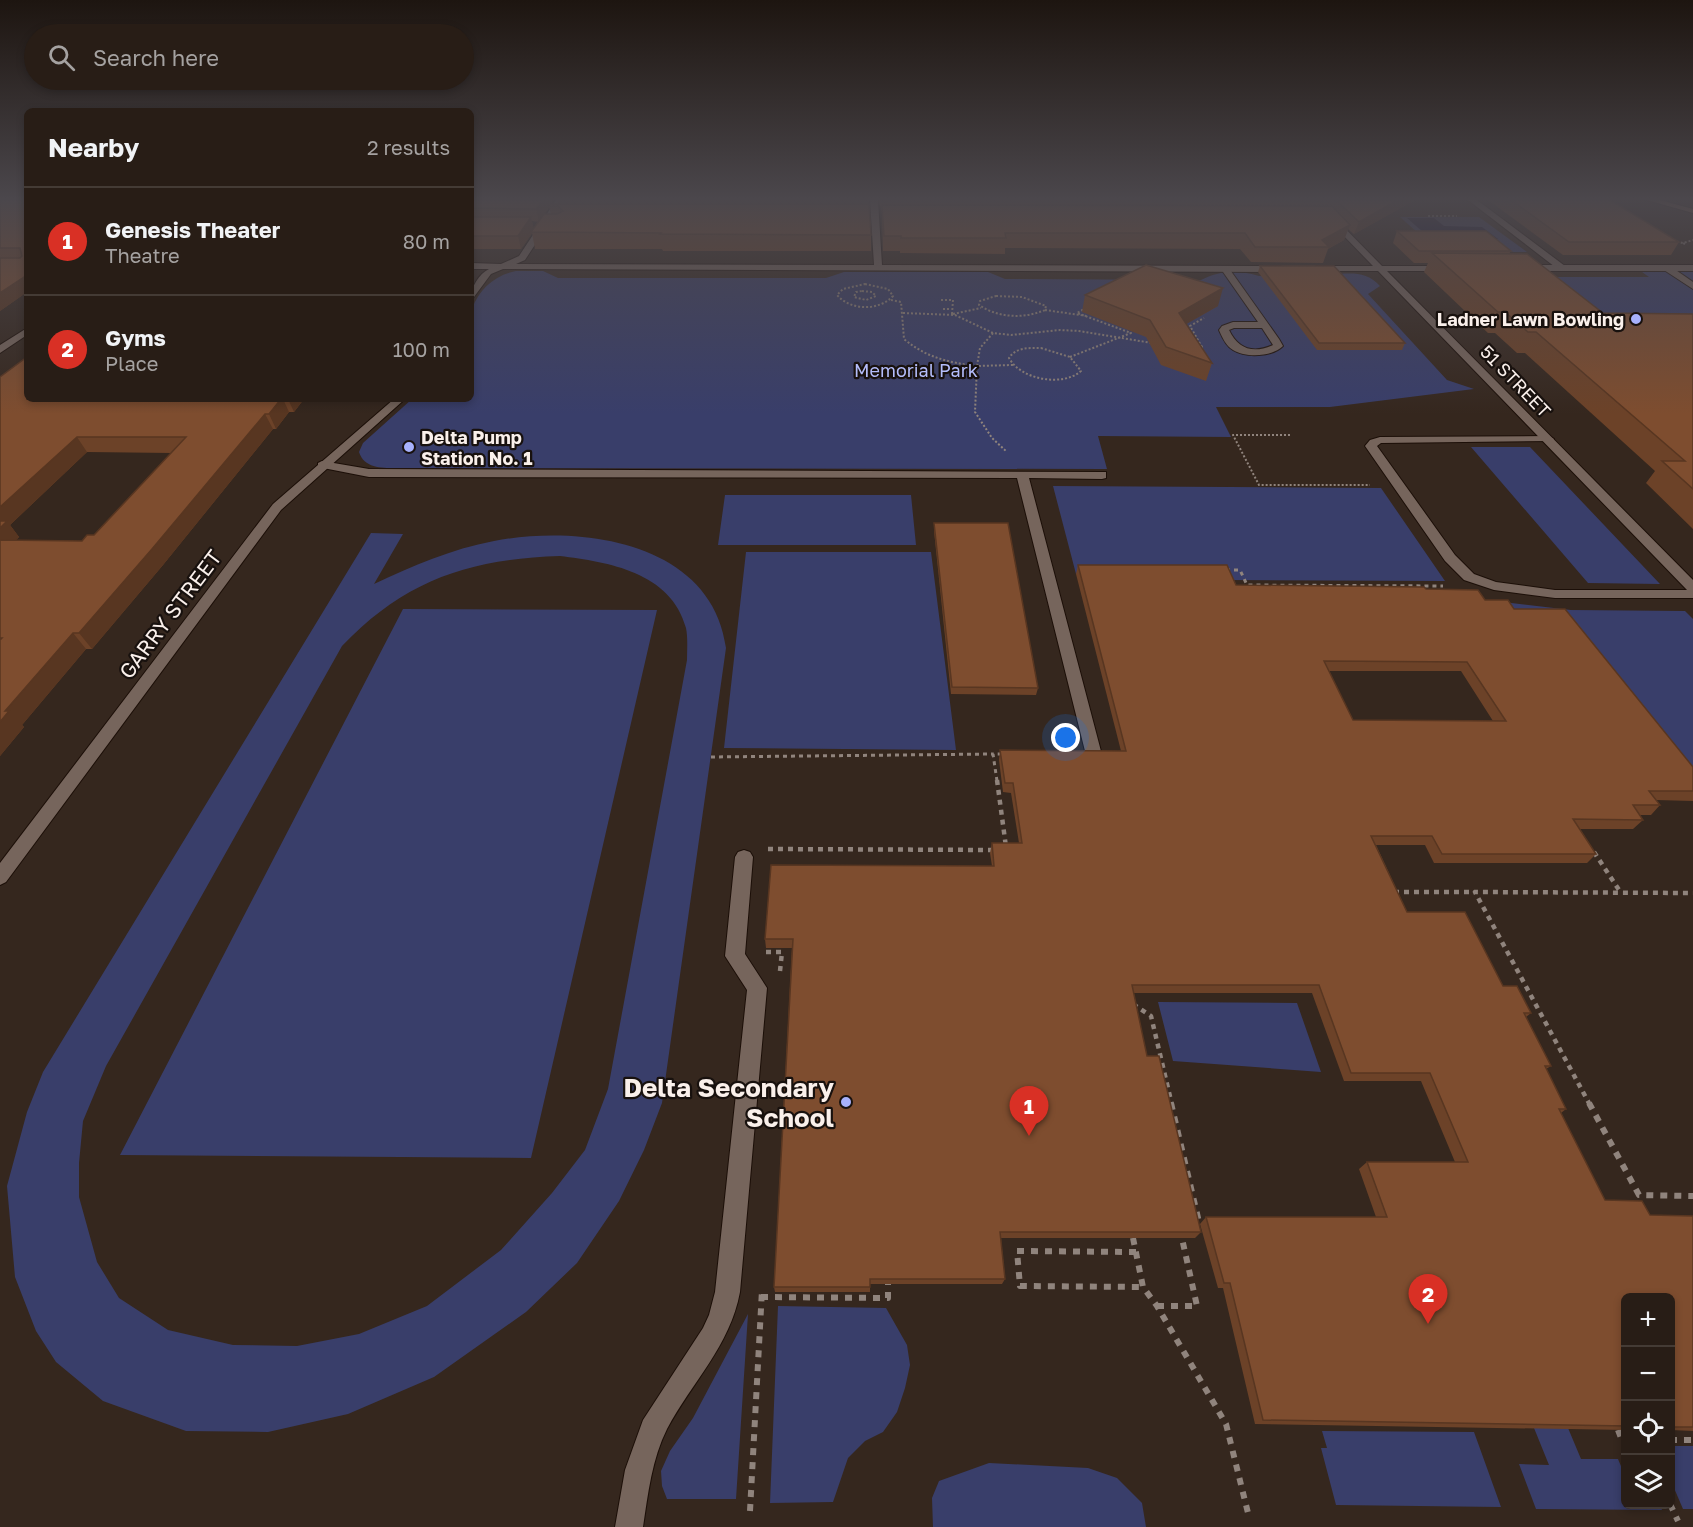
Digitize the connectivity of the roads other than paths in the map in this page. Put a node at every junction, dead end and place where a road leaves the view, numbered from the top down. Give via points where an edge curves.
1 (490, 271) edge
2 (1227, 271) edge
3 (1383, 271) edge
4 (1672, 271) edge
5 (1693, 286) edge
6 (474, 291) edge
7 (1264, 325) junction
8 (24, 333) edge
9 (0, 350) edge
10 (397, 402) edge
11 (1548, 440) junction
12 (322, 465) junction
13 (1022, 475) junction
14 (1102, 476) dead end
15 (1693, 588) edge
16 (1693, 594) edge
17 (1094, 754) edge
18 (754, 859) road end
19 (0, 877) edge
20 (629, 1527) edge

1 - 6 street
2 - 7 street
3 - 11 street, 51 STREET
4 - 5 street
7 - 7 street via 1277,349 1238,348 1224,330 1233,325
8 - 9 street
10 - 12 street, GARRY STREET
11 - 15 street, 51 STREET
11 - 16 street via 1380,440 1371,447 1450,558 1469,577 1504,588 1555,594
12 - 13 street via 369,473
12 - 19 street, GARRY STREET via 268,518
13 - 14 street
13 - 17 street
18 - 20 street via 735,956 757,988 725,1304 713,1336 646,1444

